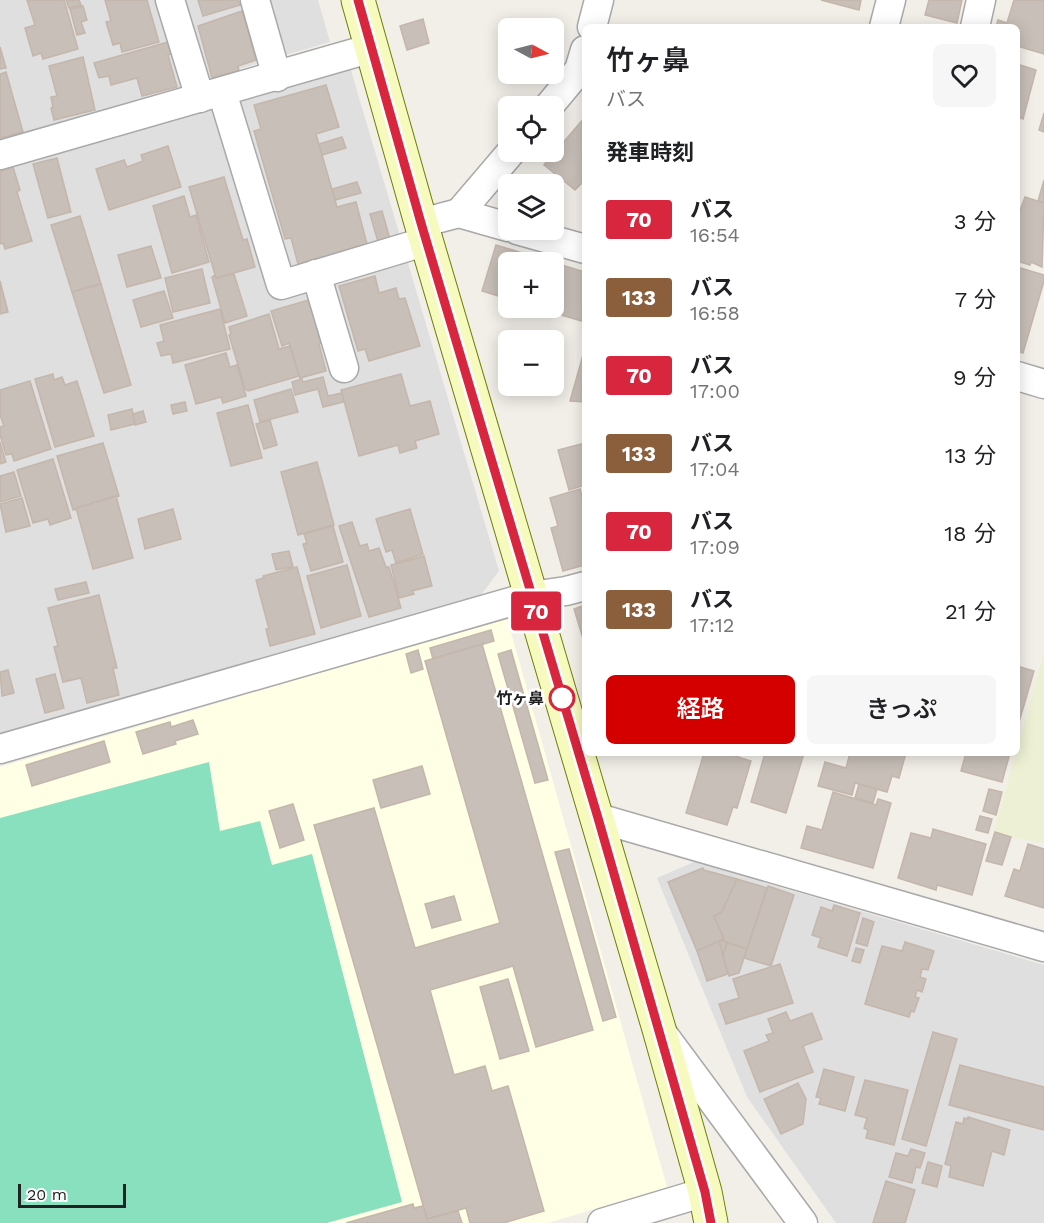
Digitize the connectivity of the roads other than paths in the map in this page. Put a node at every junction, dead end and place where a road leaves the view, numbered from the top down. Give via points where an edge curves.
1 (170, 0) edge
2 (255, 0) edge
3 (358, 0) edge
4 (599, 0) edge
5 (891, 0) edge
6 (981, 0) edge
7 (593, 24) edge
8 (885, 24) edge
9 (976, 24) edge
10 (372, 48) junction
11 (582, 60) edge
12 (277, 77) junction
13 (211, 95) junction
14 (557, 96) edge
15 (0, 155) edge
16 (502, 162) edge
17 (459, 213) junction
18 (498, 224) edge
19 (424, 232) junction
20 (553, 240) edge
21 (582, 248) edge
22 (316, 274) junction
23 (344, 368) dead end
24 (1020, 377) edge
25 (1044, 384) edge
26 (582, 587) edge
27 (531, 596) junction
28 (0, 749) edge
29 (598, 818) junction
30 (1044, 947) edge
31 (659, 1029) junction
32 (708, 1207) edge
33 (602, 1223) edge
34 (803, 1223) edge

1 - 13 street
2 - 12 street
3 - 10 main road
4 - 7 street
5 - 8 street
6 - 9 street
10 - 12 street
10 - 19 main road
11 - 14 street via 579,70
12 - 13 street
13 - 15 street
13 - 22 street via 281,285
16 - 17 street
17 - 18 street
17 - 19 street
19 - 22 street
19 - 27 main road
20 - 21 street
22 - 23 street
24 - 25 street
26 - 27 street
27 - 28 street
27 - 29 main road
29 - 30 street
29 - 31 main road
31 - 32 main road
31 - 34 street
32 - 33 street

